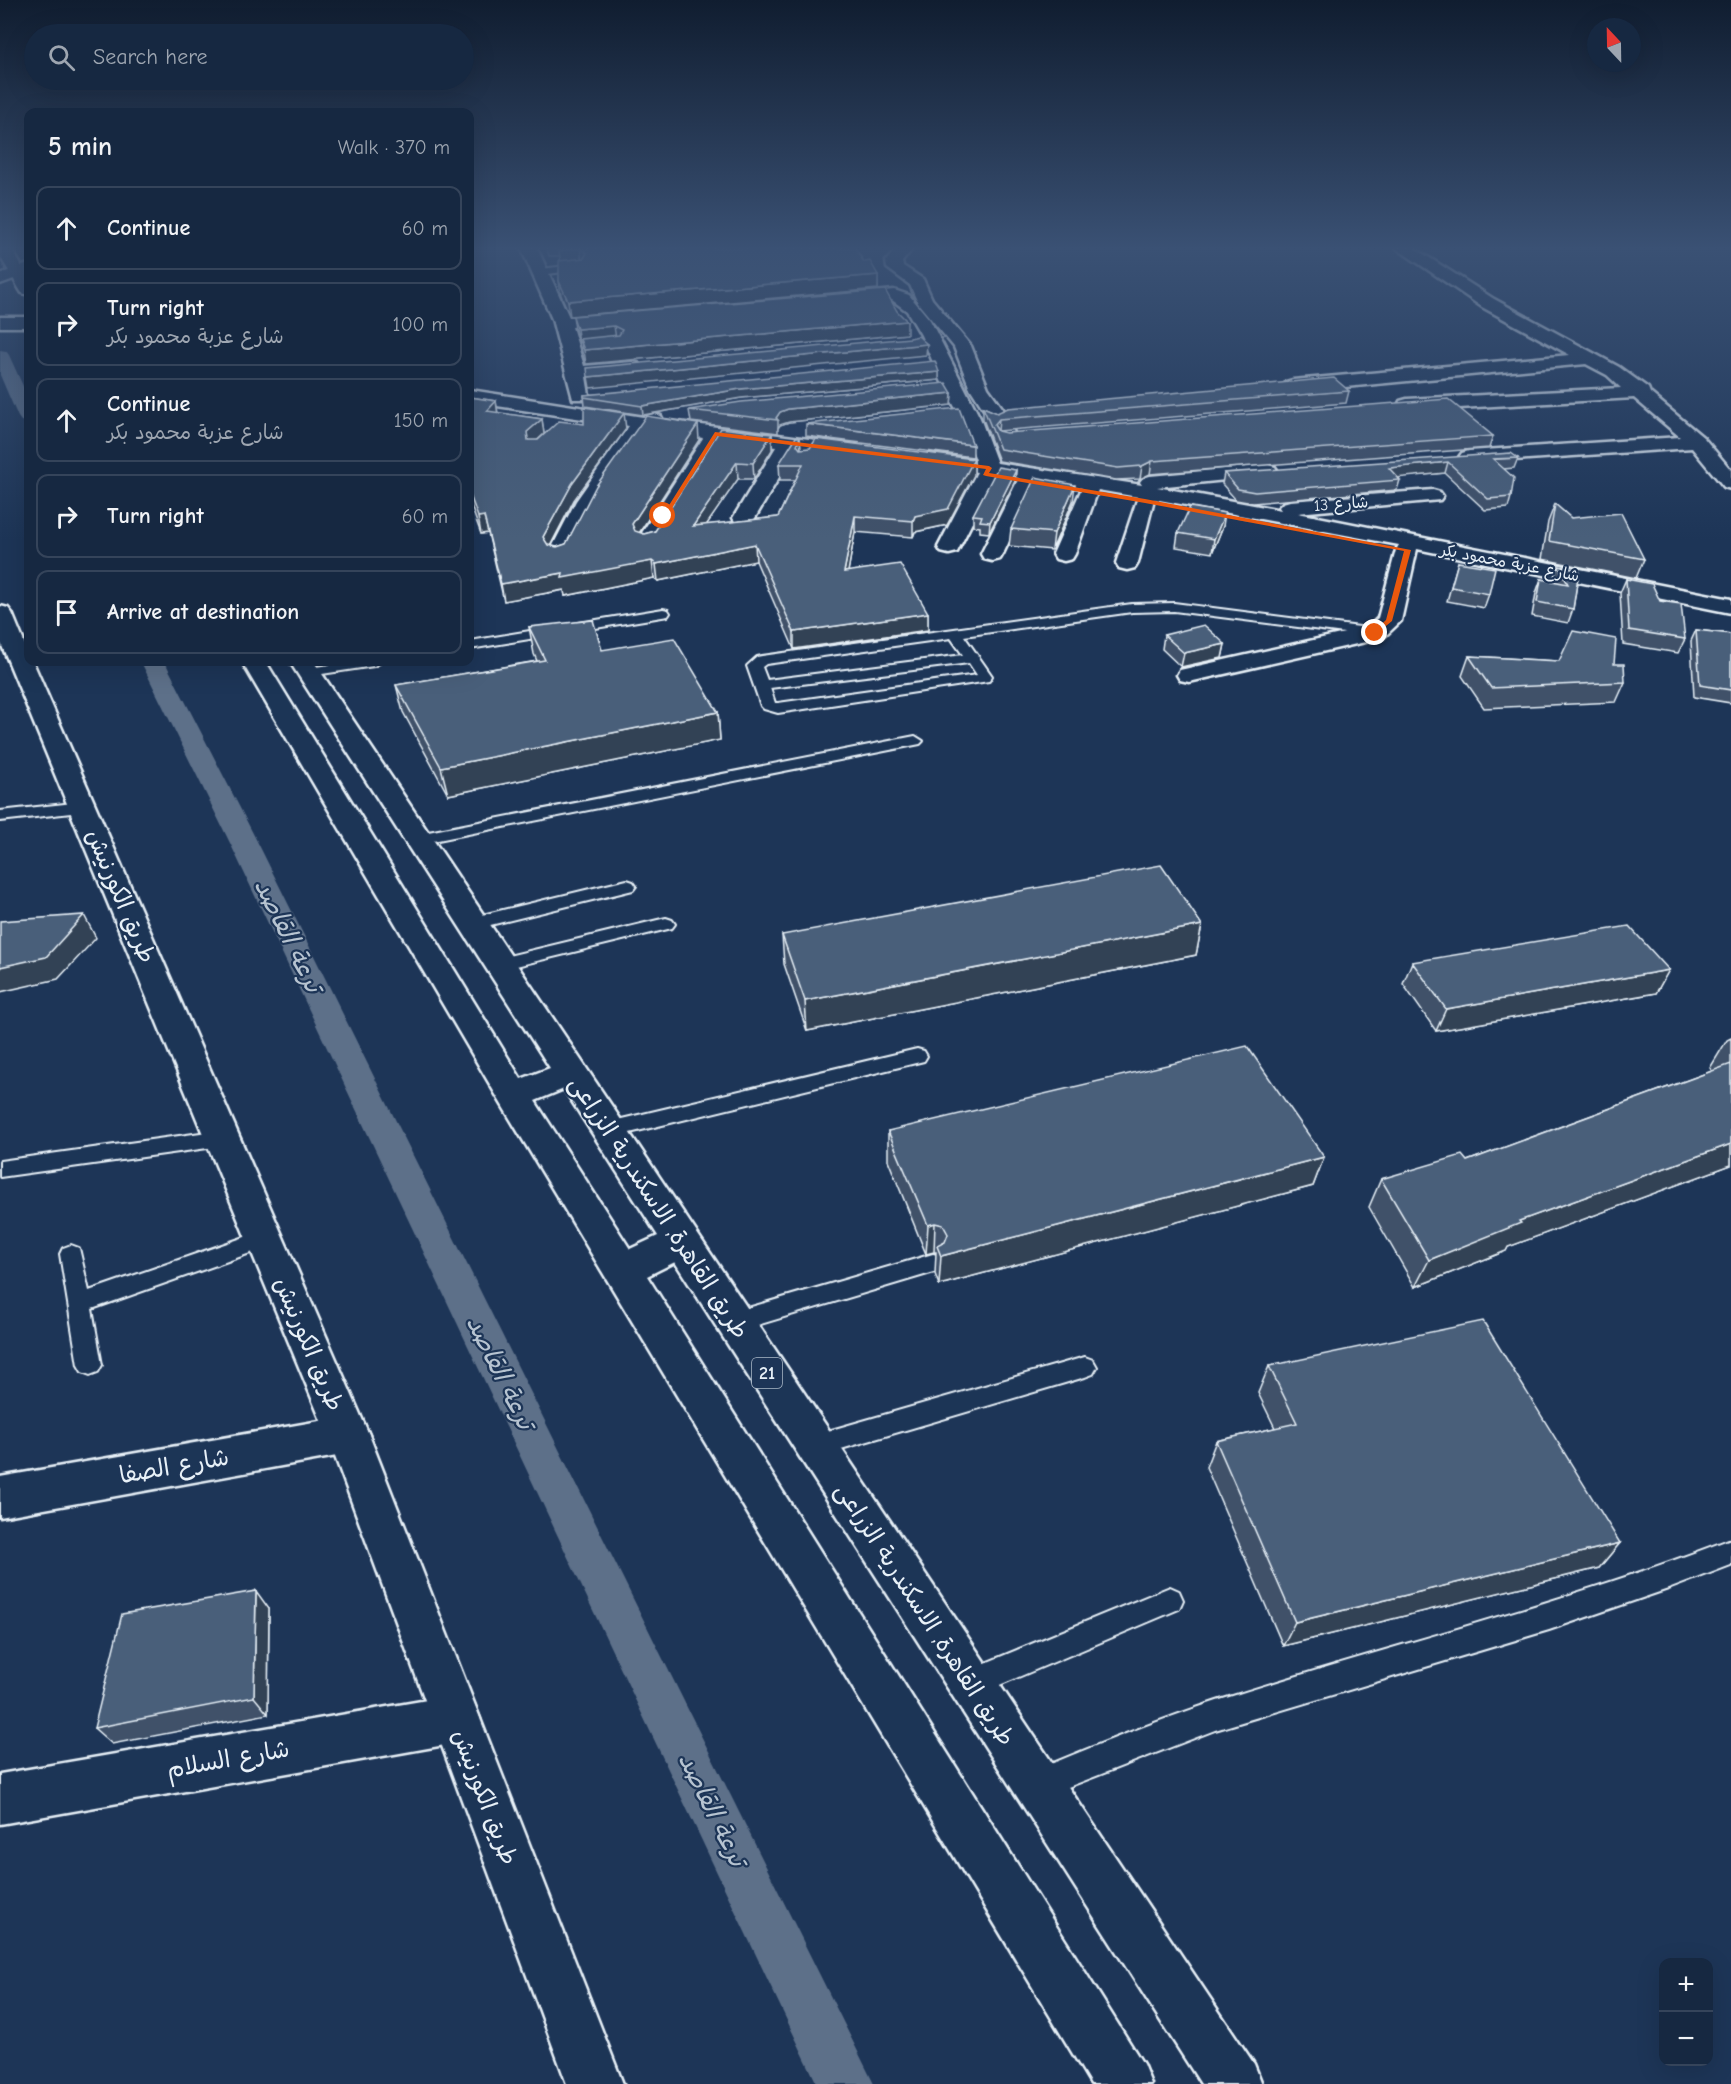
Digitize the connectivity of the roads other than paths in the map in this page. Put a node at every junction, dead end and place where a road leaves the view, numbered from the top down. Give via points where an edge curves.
1 (577, 345) edge
2 (935, 345) edge
3 (961, 345) edge
4 (1567, 345) edge
5 (1587, 345) edge
6 (1591, 358) junction
7 (943, 361) junction
8 (919, 363) edge
9 (651, 365) edge
10 (577, 372) junction
11 (953, 387) junction
12 (1274, 388) edge
13 (930, 389) edge
14 (1641, 392) junction
15 (601, 394) edge
16 (474, 397) edge
17 (1388, 407) edge
18 (575, 411) junction
19 (967, 411) junction
20 (1018, 411) edge
21 (690, 413) edge
22 (946, 413) edge
23 (996, 413) junction
24 (642, 423) junction
25 (715, 434) junction
26 (1025, 435) edge
27 (740, 437) junction
28 (1005, 437) junction
29 (1697, 442) junction
30 (789, 443) junction
31 (812, 443) junction
32 (872, 453) edge
33 (908, 458) edge
34 (1452, 458) edge
35 (1731, 460) edge
36 (1287, 470) edge
37 (988, 471) junction
38 (1024, 477) junction
39 (1731, 483) edge
40 (1118, 489) junction
41 (1089, 492) junction
42 (1433, 496) dead end
43 (1145, 501) junction
44 (1250, 510) junction
45 (744, 519) edge
46 (647, 542) edge
47 (949, 548) dead end
48 (1407, 550) junction
49 (992, 554) dead end
50 (559, 555) edge
51 (1065, 555) dead end
52 (1127, 563) dead end
53 (1731, 606) edge
54 (663, 613) dead end
55 (0, 614) edge
56 (1731, 621) edge
57 (955, 633) junction
58 (1375, 633) junction
59 (474, 644) edge
60 (972, 658) junction
61 (257, 666) edge
62 (305, 667) edge
63 (1189, 675) dead end
64 (762, 685) junction
65 (915, 741) dead end
66 (83, 807) junction
67 (0, 816) edge
68 (418, 838) junction
69 (627, 886) dead end
70 (474, 923) junction
71 (666, 924) dead end
72 (500, 964) junction
73 (917, 1056) dead end
74 (572, 1072) junction
75 (514, 1096) junction
76 (609, 1130) junction
77 (222, 1138) junction
78 (0, 1169) edge
79 (265, 1239) junction
80 (681, 1242) junction
81 (71, 1254) dead end
82 (933, 1263) dead end
83 (623, 1270) junction
84 (79, 1304) junction
85 (734, 1322) junction
86 (90, 1365) dead end
87 (1085, 1367) dead end
88 (348, 1435) junction
89 (814, 1446) junction
90 (0, 1497) edge
91 (1731, 1552) edge
92 (1170, 1600) dead end
93 (970, 1683) junction
94 (456, 1719) junction
95 (1037, 1784) junction
96 (0, 1799) edge
97 (595, 2084) edge
98 (1123, 2084) edge
99 (1234, 2084) edge

1 - 10 main road
2 - 7 main road
3 - 23 main road via 979,388
4 - 6 main road
5 - 35 main road via 1618,361 1702,427
6 - 12 main road
6 - 14 main road
7 - 8 main road
7 - 11 main road
9 - 10 main road
10 - 18 main road
11 - 13 main road
11 - 19 main road
14 - 17 main road
14 - 29 main road
15 - 18 main road
16 - 18 main road
18 - 24 main road
19 - 22 main road
19 - 37 main road
20 - 23 main road
21 - 24 main road
23 - 28 main road
24 - 25 main road
24 - 50 main road via 586,501
25 - 27 main road
25 - 46 main road
26 - 28 main road
27 - 30 main road
27 - 31 main road
28 - 38 main road
29 - 34 main road
29 - 39 main road
30 - 31 main road
30 - 45 main road
31 - 32 main road
33 - 37 main road, شارع عزبة محمود بكر
36 - 40 main road via 1170,480
37 - 38 main road, شارع عزبة محمود بكر
37 - 47 main road
38 - 40 main road, شارع عزبة محمود بكر
38 - 41 main road, شارع عزبة محمود بكر
38 - 49 main road
40 - 44 main road, شارع عزبة محمود بكر
41 - 43 main road, شارع عزبة محمود بكر
41 - 51 main road
42 - 44 main road, شارع 13
43 - 48 main road, شارع عزبة محمود بكر
43 - 52 main road
44 - 53 main road, شارع عزبة محمود بكر
48 - 56 main road, شارع عزبة محمود بكر
48 - 58 main road via 1389,621
54 - 59 lane
55 - 66 main road, طريق الكورنيش
57 - 58 lane via 1149,607
57 - 60 lane
57 - 64 lane via 762,660 754,666
58 - 63 main road
60 - 64 lane
60 - 64 lane via 985,676 980,681 778,708 769,706
61 - 75 main road
62 - 68 main road, طريق القاهرة, الاسكندرية الزراعى / 21
65 - 68 lane
66 - 67 lane
66 - 77 main road, طريق الكورنيش
68 - 70 main road, طريق القاهرة, الاسكندرية الزراعى / 21
69 - 70 lane
70 - 72 main road, طريق القاهرة, الاسكندرية الزراعى / 21
71 - 72 lane
72 - 74 main road, طريق القاهرة, الاسكندرية الزراعى / 21
73 - 76 lane
74 - 75 main road
74 - 76 main road, طريق القاهرة, الاسكندرية الزراعى / 21
75 - 83 main road
76 - 80 main road, طريق القاهرة, الاسكندرية الزراعى / 21
77 - 78 lane
77 - 79 main road, طريق الكورنيش
79 - 84 lane
79 - 88 main road, طريق الكورنيش
80 - 83 main road
80 - 85 main road, طريق القاهرة, الاسكندرية الزراعى / 21
81 - 84 lane
82 - 85 lane
83 - 98 main road
84 - 86 lane
85 - 89 main road, طريق القاهرة, الاسكندرية الزراعى / 21
87 - 89 lane
88 - 90 main road, شارع الصفا
88 - 94 main road, طريق الكورنيش
89 - 93 main road, طريق القاهرة, الاسكندرية الزراعى / 21
91 - 95 lane via 1565,1610 1239,1708
92 - 93 lane
93 - 95 main road, طريق القاهرة, الاسكندرية الزراعى / 21
94 - 96 main road, شارع السلام
94 - 97 main road, طريق الكورنيش
95 - 99 main road, طريق القاهرة, الاسكندرية الزراعى / 21

